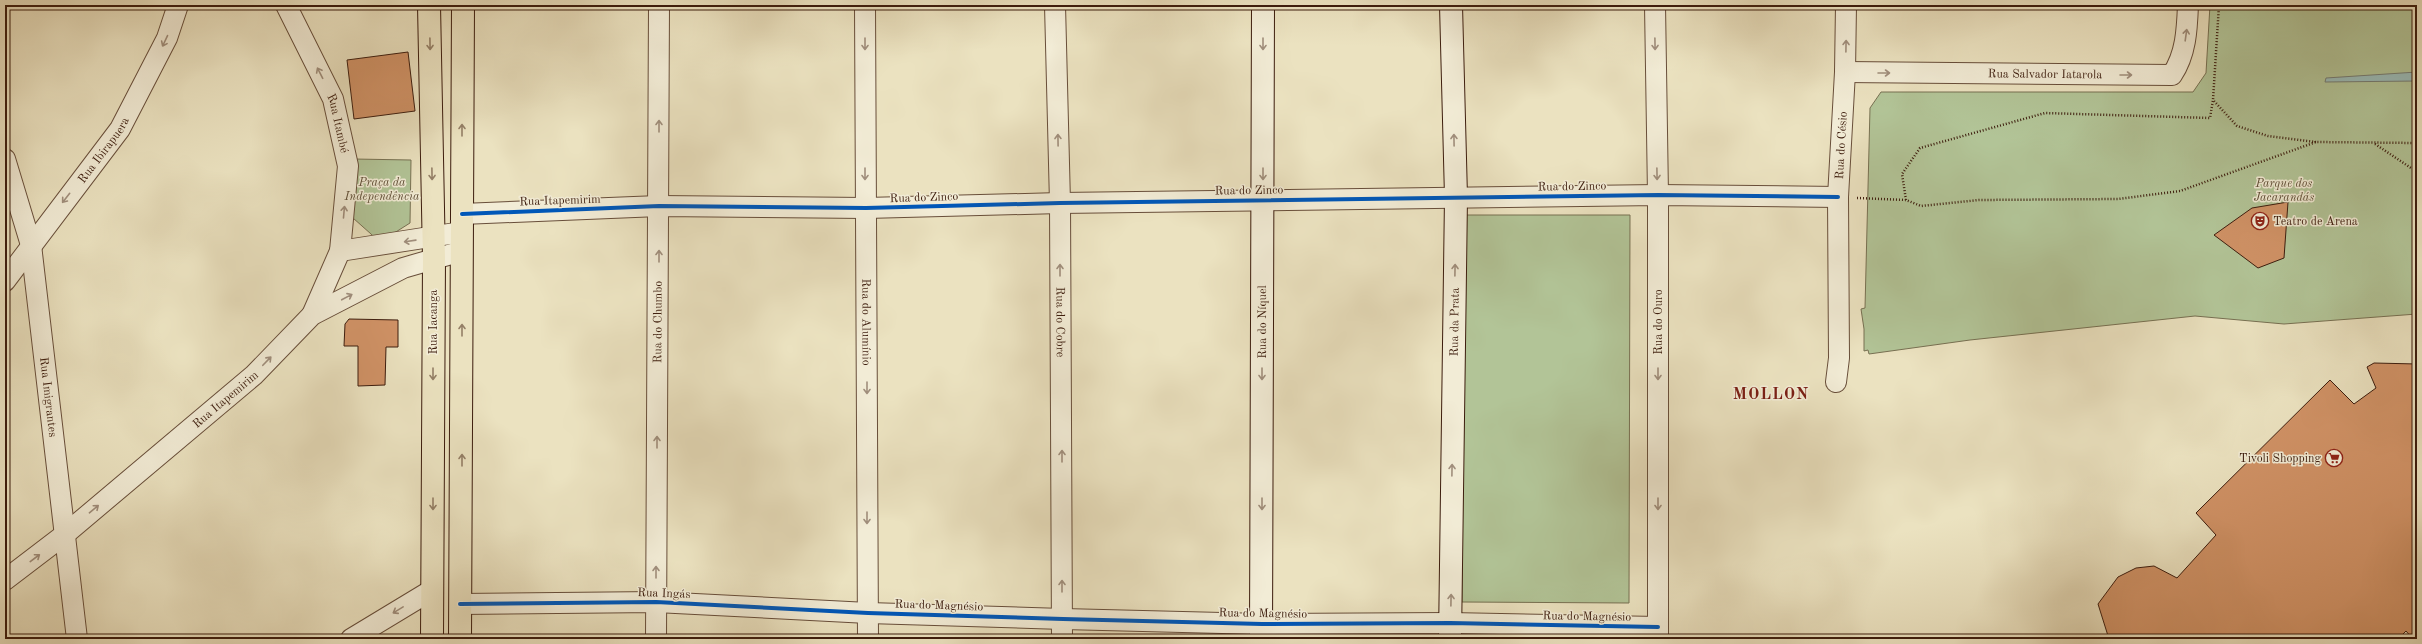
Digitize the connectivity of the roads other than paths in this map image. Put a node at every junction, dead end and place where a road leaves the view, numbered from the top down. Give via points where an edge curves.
1 (178, 5) edge
2 (286, 5) edge
3 (429, 5) edge
4 (463, 5) edge
5 (659, 5) edge
6 (865, 5) edge
7 (1055, 5) edge
8 (1263, 5) edge
9 (1451, 5) edge
10 (1655, 5) edge
11 (1846, 5) edge
12 (2188, 5) edge
13 (1846, 72) junction
14 (5, 159) edge
15 (1658, 195) junction
16 (1456, 197) junction
17 (1838, 197) junction
18 (1263, 200) junction
19 (432, 201) junction
20 (1060, 203) junction
21 (659, 206) junction
22 (866, 208) junction
23 (462, 232) junction
24 (31, 245) junction
25 (433, 248) junction
26 (340, 251) junction
27 (5, 281) edge
28 (312, 315) junction
29 (1836, 382) dead end
30 (64, 535) junction
31 (433, 552) junction
32 (461, 552) junction
33 (5, 580) edge
34 (432, 597) junction
35 (656, 602) junction
36 (460, 604) junction
37 (868, 613) junction
38 (1062, 619) junction
39 (1450, 631) edge
40 (1262, 632) edge
41 (1658, 633) edge
42 (77, 639) edge
43 (351, 639) edge
44 (432, 639) edge
45 (460, 639) edge
46 (656, 639) edge
47 (868, 639) edge
48 (1062, 639) edge

1 -> 24 street, Rua Ibirapuera via 167,38 120,129
26 -> 2 street, Rua Itambé via 348,166 333,98
3 -> 19 main road, Rua Iacanga
23 -> 4 main road
21 -> 5 street, Rua do Chumbo
6 -> 22 street, Rua do Alumínio
20 -> 7 street, Rua do Cobre
8 -> 18 street, Rua do Níquel
16 -> 9 street, Rua da Prata
10 -> 15 street, Rua do Ouro
13 -> 11 street, Rua do Césio
13 -> 12 street, Rua Salvador Iatarola via 2172,75 2180,64 2187,35
13 - 17 street, Rua do Césio
14 - 24 street, Rua Imigrantes
15 - 16 street, Rua do Zinco
15 - 17 street, Rua do Zinco
15 -> 41 street, Rua do Ouro
16 - 18 street, Rua do Zinco
39 -> 16 street, Rua da Prata
17 - 29 street, Rua do Césio via 1839,358
18 - 20 street, Rua do Zinco
18 -> 40 street, Rua do Níquel
19 - 23 main road
19 - 25 main road, Rua Iacanga
20 - 22 street, Rua do Zinco
38 -> 20 street, Rua do Cobre
21 - 22 street, Rua do Zinco
21 - 23 street, Rua Itapemirim
35 -> 21 street, Rua do Chumbo
22 -> 37 street, Rua do Alumínio
23 - 25 street, Rua Itapemirim
32 -> 23 main road
24 - 27 street, Rua Ibirapuera
24 - 30 street, Rua Imigrantes
25 -> 26 street, Rua Itapemirim
28 -> 25 street, Rua Itapemirim via 403,268
25 -> 31 main road, Rua Iacanga
26 - 28 street, Rua Itambé
30 -> 28 street, Rua Itapemirim via 254,374
33 -> 30 street, Rua Itapemirim
30 - 42 street, Rua Imigrantes
31 - 32 main road
31 - 34 main road, Rua Iacanga
32 - 36 main road
34 - 36 main road
34 -> 43 street
34 - 44 main road, Rua Iacanga
35 - 36 street, Rua Ingás
35 - 37 street, Rua Ingás
35 - 46 street, Rua do Chumbo
36 - 45 main road
37 - 38 street, Rua do Magnésio
37 - 47 street, Rua do Alumínio
38 - 40 street, Rua do Magnésio
38 - 48 street, Rua do Cobre
39 - 40 street, Rua do Magnésio
39 - 41 street, Rua do Magnésio

